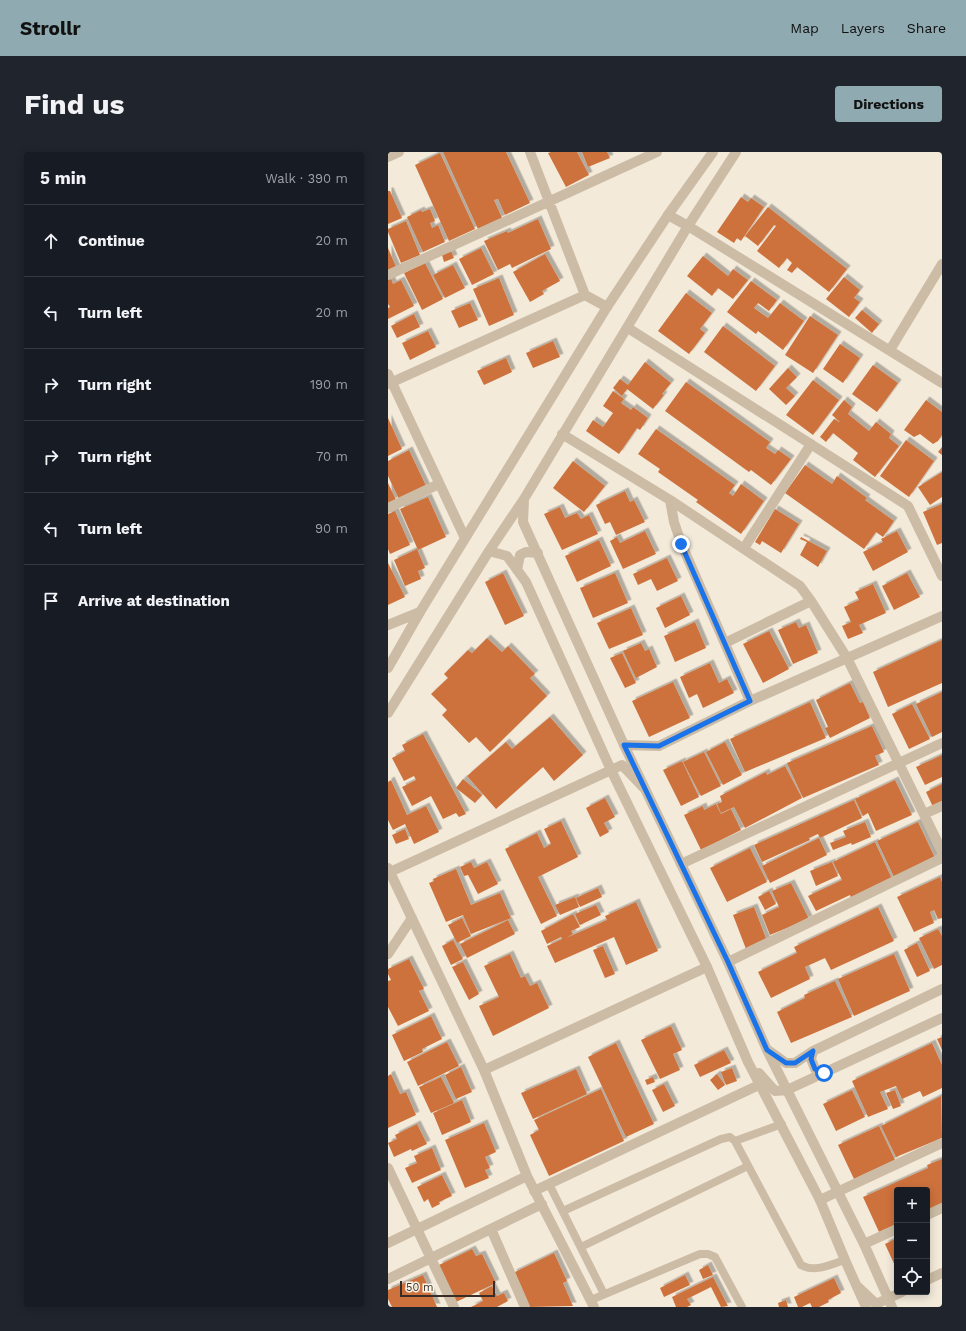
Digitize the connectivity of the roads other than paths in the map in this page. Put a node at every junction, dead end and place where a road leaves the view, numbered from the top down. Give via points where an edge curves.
1 (399, 152) edge
2 (530, 152) edge
3 (657, 152) edge
4 (713, 152) edge
5 (736, 152) edge
6 (388, 157) edge
7 (550, 201) junction
8 (668, 215) junction
9 (688, 226) junction
10 (942, 264) edge
11 (388, 275) edge
12 (585, 295) junction
13 (607, 307) junction
14 (628, 328) junction
15 (890, 350) junction
16 (389, 380) edge
17 (942, 383) edge
18 (562, 434) junction
19 (811, 444) junction
20 (439, 484) junction
21 (524, 499) junction
22 (670, 500) junction
23 (388, 508) edge
24 (465, 538) junction
25 (744, 548) junction
26 (489, 551) junction
27 (538, 552) junction
28 (517, 570) junction
29 (942, 576) edge
30 (812, 601) junction
31 (420, 612) junction
32 (942, 616) edge
33 (388, 625) edge
34 (725, 643) junction
35 (847, 658) junction
36 (388, 668) edge
37 (750, 701) junction
38 (388, 713) edge
39 (942, 743) edge
40 (624, 745) junction
41 (899, 763) junction
42 (611, 770) junction
43 (646, 791) junction
44 (942, 806) edge
45 (924, 814) junction
46 (942, 851) edge
47 (942, 858) edge
48 (681, 864) junction
49 (389, 870) edge
50 (412, 918) junction
51 (388, 954) edge
52 (728, 962) junction
53 (707, 967) junction
54 (942, 989) edge
55 (942, 1018) edge
56 (767, 1050) junction
57 (813, 1051) junction
58 (748, 1062) junction
59 (484, 1070) junction
60 (824, 1073) junction
61 (761, 1084) junction
62 (787, 1090) junction
63 (782, 1124) junction
64 (735, 1140) junction
65 (942, 1143) edge
66 (748, 1166) junction
67 (388, 1168) edge
68 (527, 1176) junction
69 (549, 1184) junction
70 (534, 1191) junction
71 (837, 1191) junction
72 (820, 1200) junction
73 (542, 1204) junction
74 (942, 1208) edge
75 (563, 1211) junction
76 (930, 1214) edge
77 (417, 1229) junction
78 (490, 1229) junction
79 (894, 1230) edge
80 (388, 1243) edge
81 (864, 1244) junction
82 (581, 1247) junction
83 (430, 1258) junction
84 (845, 1260) junction
85 (942, 1273) edge
86 (388, 1279) edge
87 (930, 1279) edge
88 (858, 1287) junction
89 (604, 1294) junction
90 (899, 1295) edge
91 (890, 1303) edge
92 (593, 1304) edge
93 (454, 1307) edge
94 (525, 1307) edge
95 (742, 1307) edge
96 (865, 1307) edge

1 - 6 street
2 - 7 street
3 - 7 street
4 - 8 street
5 - 9 street
7 - 11 street
7 - 12 street
8 - 9 street
8 - 13 street
9 - 14 street
9 - 15 street
10 - 15 street
12 - 13 street
12 - 16 street
13 - 24 street
14 - 18 street
14 - 19 street
15 - 17 street
16 - 20 street
18 - 21 street
18 - 22 street
19 - 25 street
19 - 29 street via 908,506
20 - 23 street
20 - 24 street
21 - 26 street
21 - 27 street via 523,522
22 - 25 street
22 - 34 street via 681,544
24 - 31 street
25 - 30 street via 800,586
26 - 28 street via 508,556
26 - 38 street
27 - 28 street via 520,555
27 - 40 street
28 - 42 street via 526,582
30 - 34 street
30 - 35 street
31 - 33 street
31 - 36 street
32 - 35 street
34 - 37 street
35 - 37 street
35 - 41 street
37 - 40 street via 659,746
39 - 41 street
40 - 43 street
41 - 45 street
41 - 48 street
42 - 43 street via 622,765
42 - 49 street
42 - 53 street
43 - 48 street
44 - 45 street
45 - 46 street
47 - 52 street
48 - 52 street
49 - 50 street
50 - 51 street
50 - 59 street
52 - 56 street
53 - 58 street
53 - 59 street
54 - 57 street
55 - 60 street
56 - 57 street via 786,1063 795,1063
56 - 62 street
57 - 60 street via 811,1059 815,1069
58 - 61 street
58 - 62 street via 775,1091
59 - 68 street
60 - 62 street
61 - 63 street
61 - 69 street
62 - 71 street
63 - 64 lane
63 - 72 street
64 - 66 lane
64 - 75 lane via 730,1137 721,1138
65 - 71 street
66 - 82 lane
66 - 84 lane via 801,1265 808,1269 817,1268
67 - 77 street
68 - 70 street
68 - 77 street
69 - 70 street
69 - 75 lane
70 - 73 street
71 - 72 street
71 - 81 street
72 - 84 street
73 - 78 street
73 - 92 street
74 - 76 street
75 - 82 lane
77 - 80 street
77 - 83 street
78 - 83 street
78 - 94 street
79 - 81 street
81 - 91 street
82 - 89 lane
83 - 86 street
83 - 93 street
84 - 88 street
85 - 87 street
88 - 91 street via 876,1304
88 - 96 street
89 - 92 lane
89 - 95 lane via 700,1254 708,1254 715,1257
90 - 91 street

